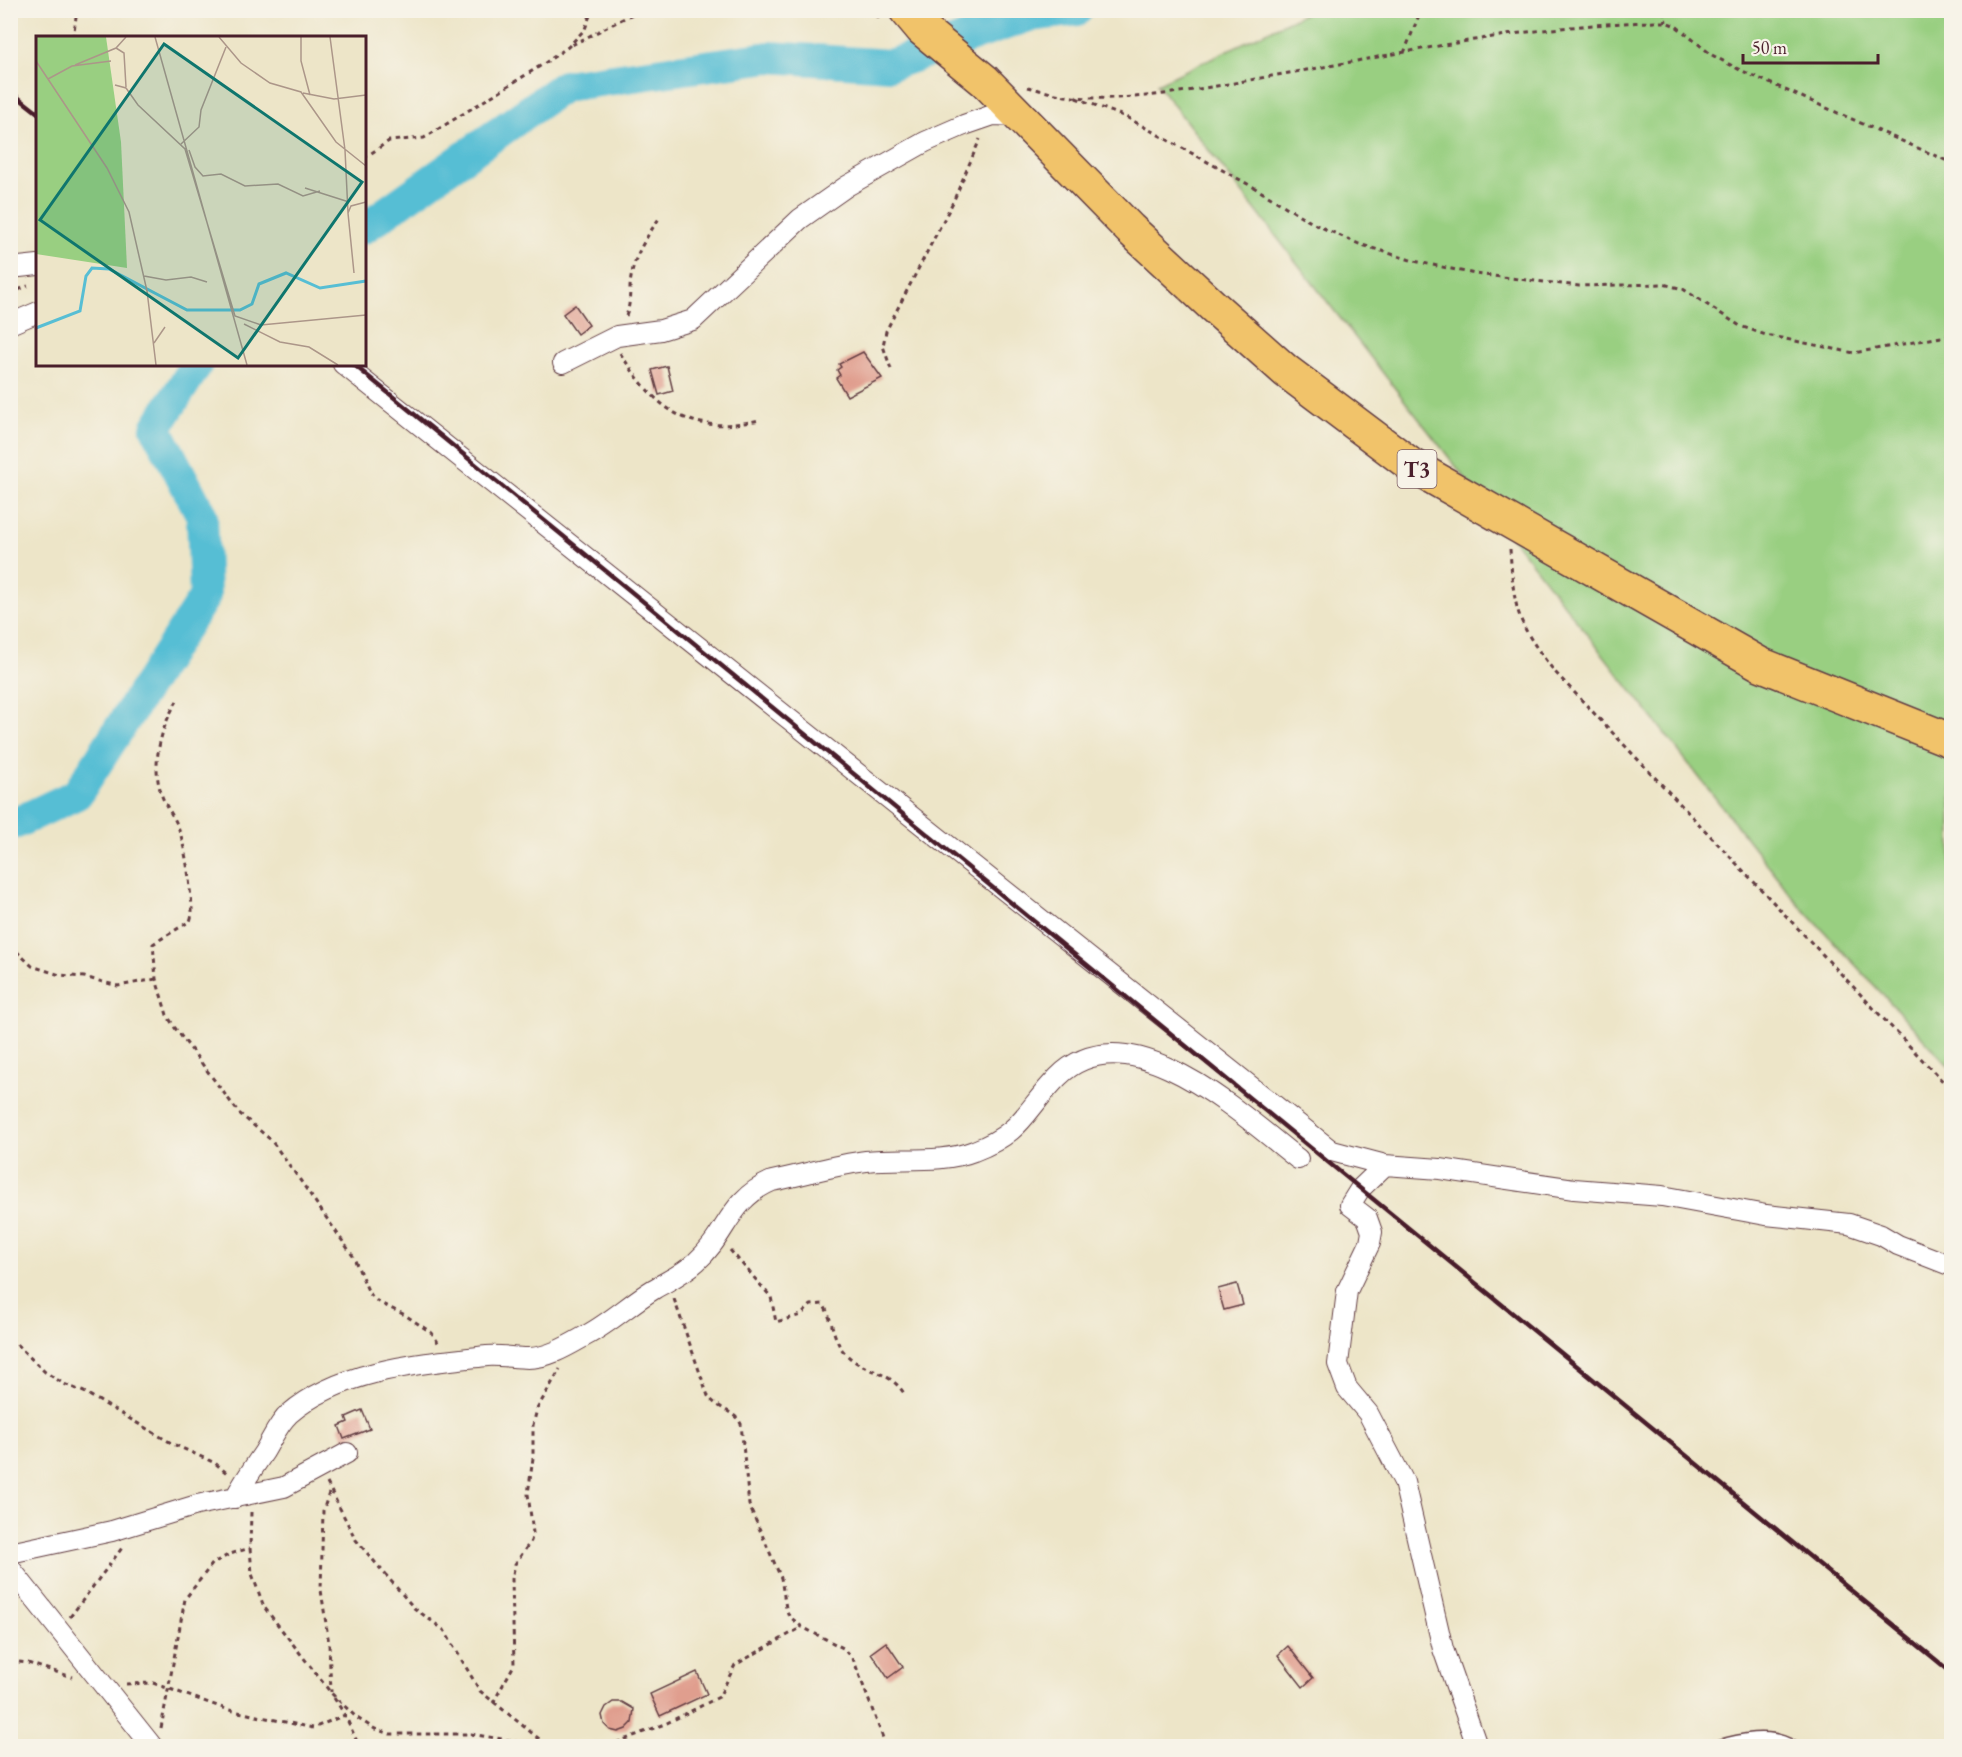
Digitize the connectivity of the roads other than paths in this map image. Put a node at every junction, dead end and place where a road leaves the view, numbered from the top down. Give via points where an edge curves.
1 (914, 20) edge
2 (1003, 116) junction
3 (36, 265) edge
4 (10, 268) edge
5 (36, 313) edge
6 (10, 324) edge
7 (563, 363) dead end
8 (346, 366) edge
9 (1952, 741) edge
10 (1298, 1160) dead end
11 (1385, 1165) junction
12 (1952, 1266) edge
13 (347, 1453) dead end
14 (242, 1493) junction
15 (10, 1553) edge
16 (10, 1568) edge
17 (157, 1738) edge
18 (1477, 1746) edge
19 (1715, 1746) edge
20 (1793, 1746) edge

1 - 2 highway, T3 via 978,75
2 - 7 street via 926,142 838,192 800,219 693,320 614,338
2 - 9 highway, T3 via 1286,371 1411,465 1760,664
3 - 4 street
5 - 6 street
8 - 11 street via 1332,1151
10 - 14 street via 1181,1073 1142,1059 1084,1059 1058,1077 1019,1126 990,1144 954,1156 864,1161 772,1181 746,1195 703,1255 670,1283 655,1288 621,1314 546,1356 444,1360 362,1377 304,1403 279,1425
11 - 12 street via 1662,1196 1788,1218 1849,1224
11 - 18 street via 1360,1189 1350,1205 1367,1218 1372,1232 1347,1291 1338,1364 1347,1388 1368,1413 1404,1482 1443,1649
13 - 14 street via 284,1487
14 - 15 street via 83,1538
16 - 17 street via 101,1684
19 - 20 lane via 1762,1737 1783,1739

